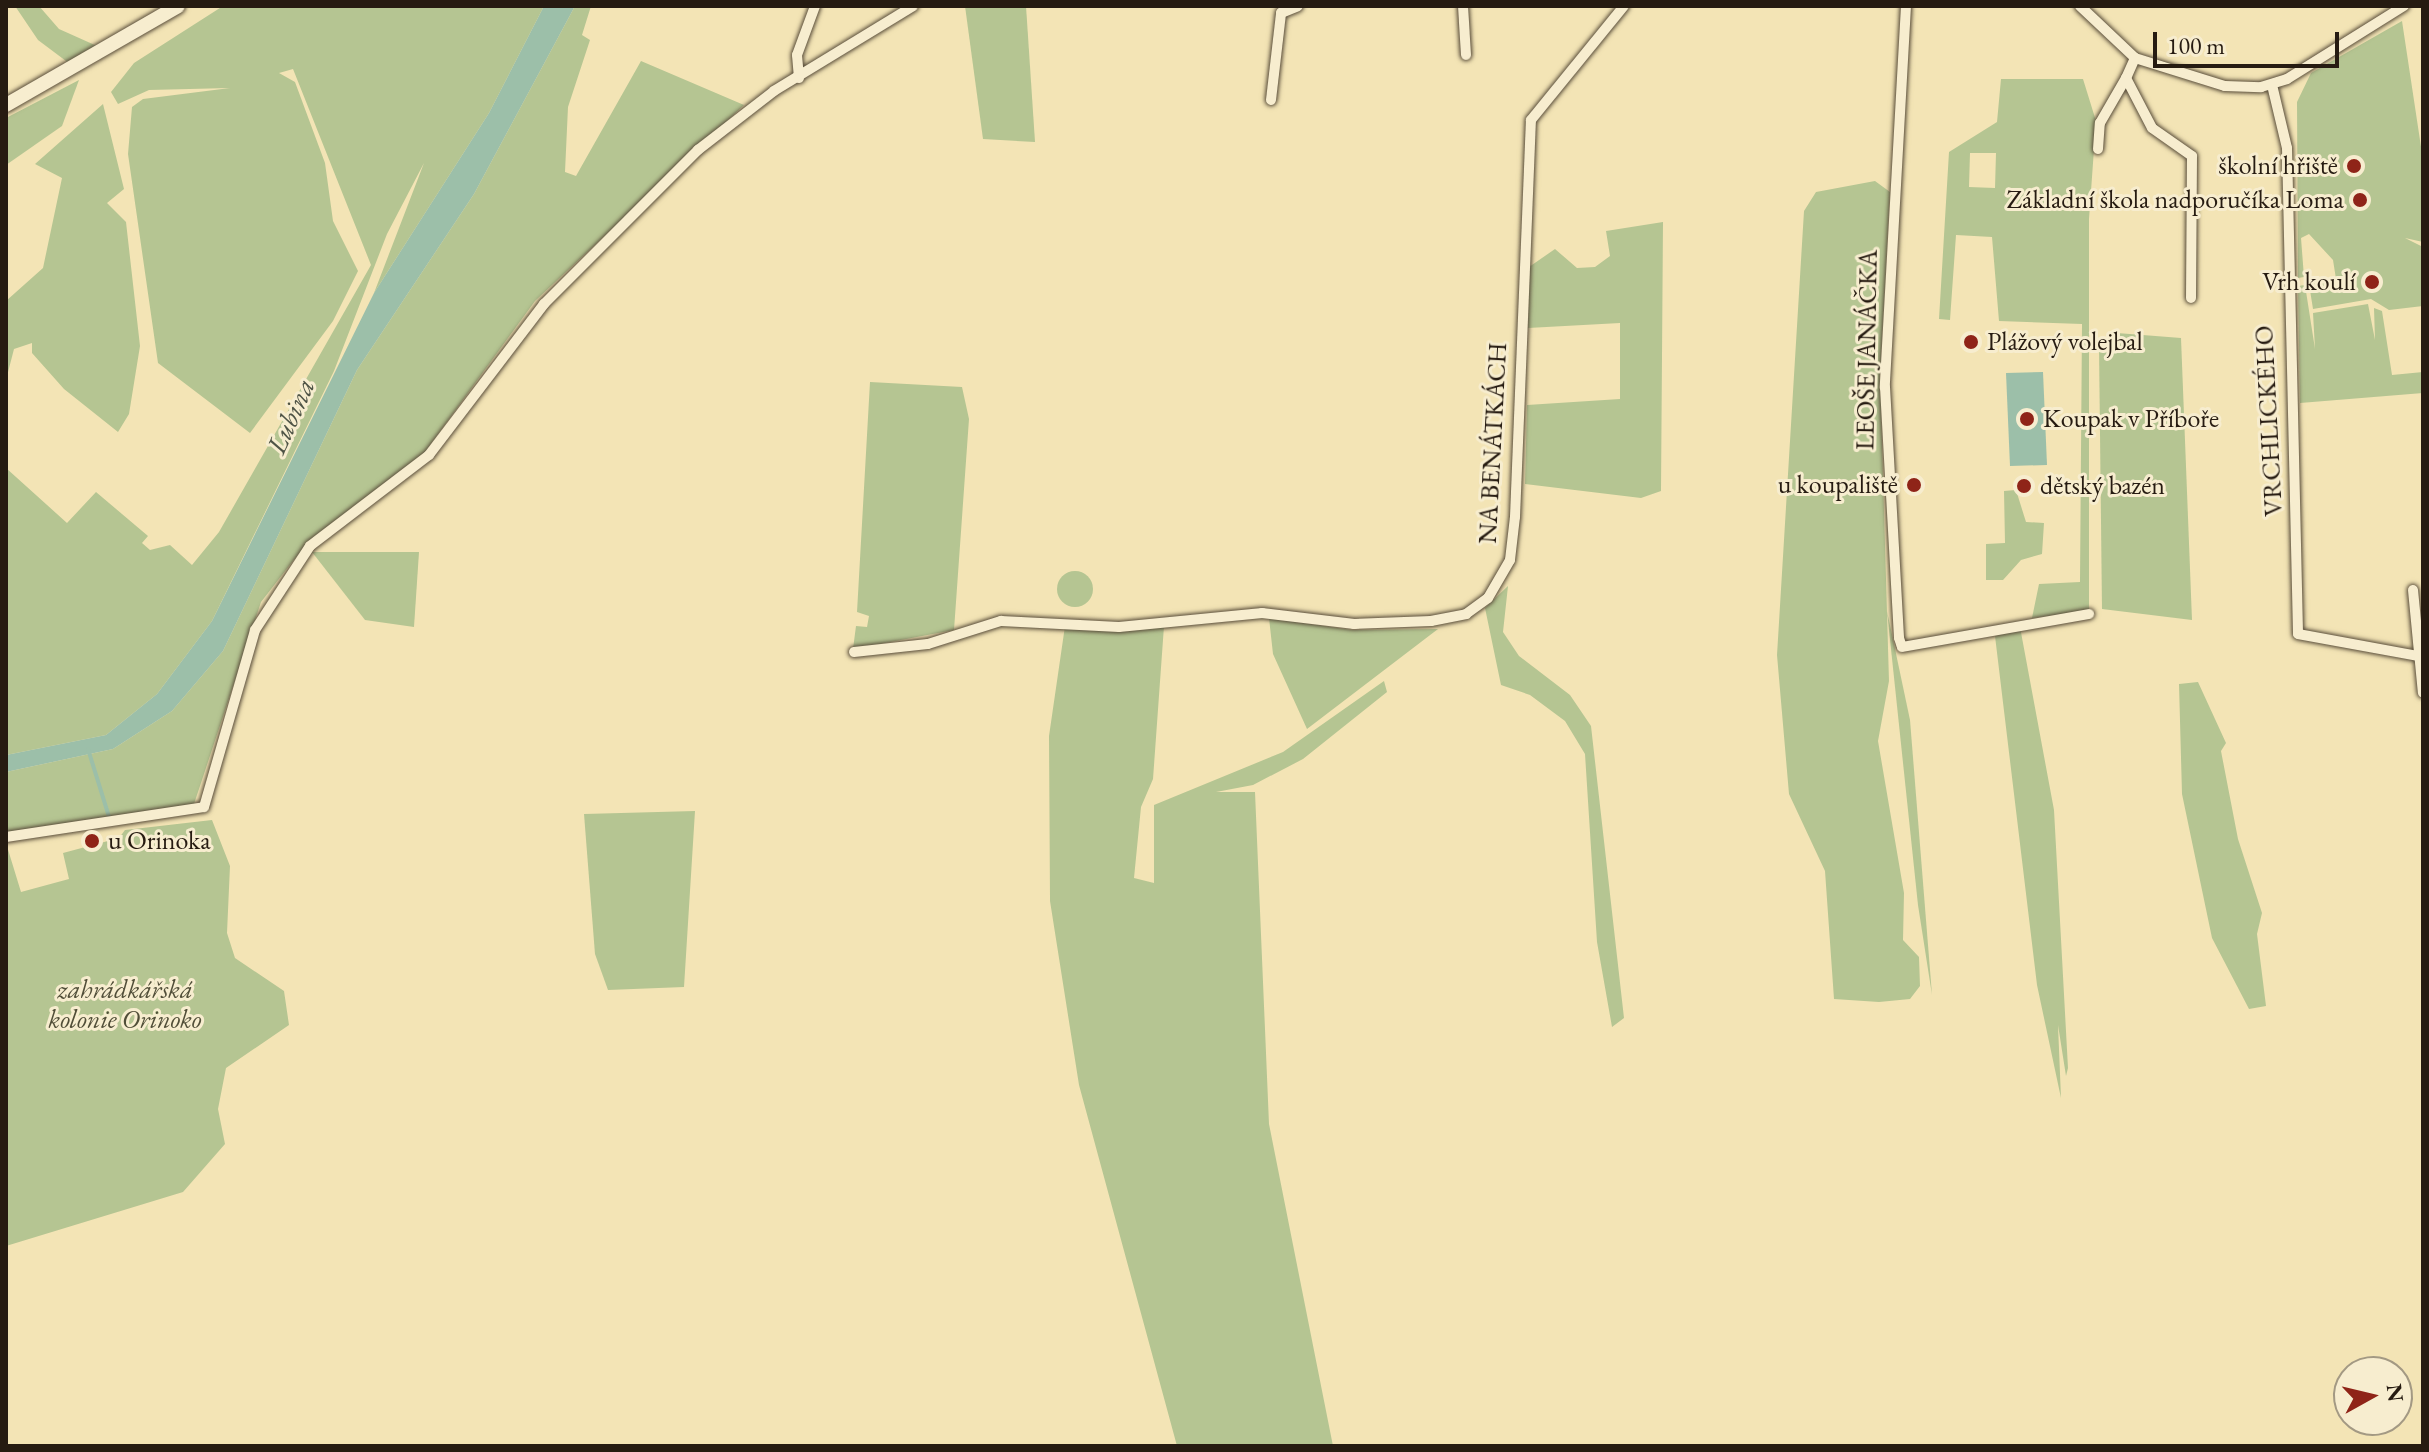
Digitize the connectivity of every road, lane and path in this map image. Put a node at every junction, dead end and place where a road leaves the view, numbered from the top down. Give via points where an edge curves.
1 (178, 6) edge
2 (815, 6) edge
3 (913, 6) edge
4 (1298, 6) edge
5 (1463, 6) edge
6 (1624, 6) edge
7 (1906, 6) edge
8 (2404, 6) edge
9 (2087, 9) edge
10 (1466, 55) dead end
11 (2135, 58) junction
12 (799, 78) junction
13 (2126, 78) junction
14 (2272, 85) junction
15 (1271, 100) dead end
16 (6, 105) edge
17 (2098, 149) dead end
18 (2191, 298) dead end
19 (2413, 590) dead end
20 (2089, 614) dead end
21 (854, 652) dead end
22 (2421, 656) edge
23 (2423, 693) edge
24 (6, 837) edge

1 - 16 main road
2 - 12 street via 797,55
3 - 12 street
4 - 15 street via 1281,13
5 - 10 street
6 - 21 street, NA BENÁTKÁCH via 1531,120 1515,517 1510,560 1488,598 1466,614 1431,621 1354,624 1262,613 1119,627 1001,621 928,644
7 - 20 street, LEOŠE JANÁČKA via 1885,387 1899,638 1902,647
8 - 14 street
9 - 11 street
11 - 13 street
11 - 14 street via 2225,86
12 - 24 street via 750,108 544,304 429,455 310,546 255,630 204,807
13 - 17 street via 2100,123
13 - 18 street via 2152,128 2192,156
14 - 22 street, VRCHLICKÉHO via 2287,148 2298,634
19 - 22 street
22 - 23 street

